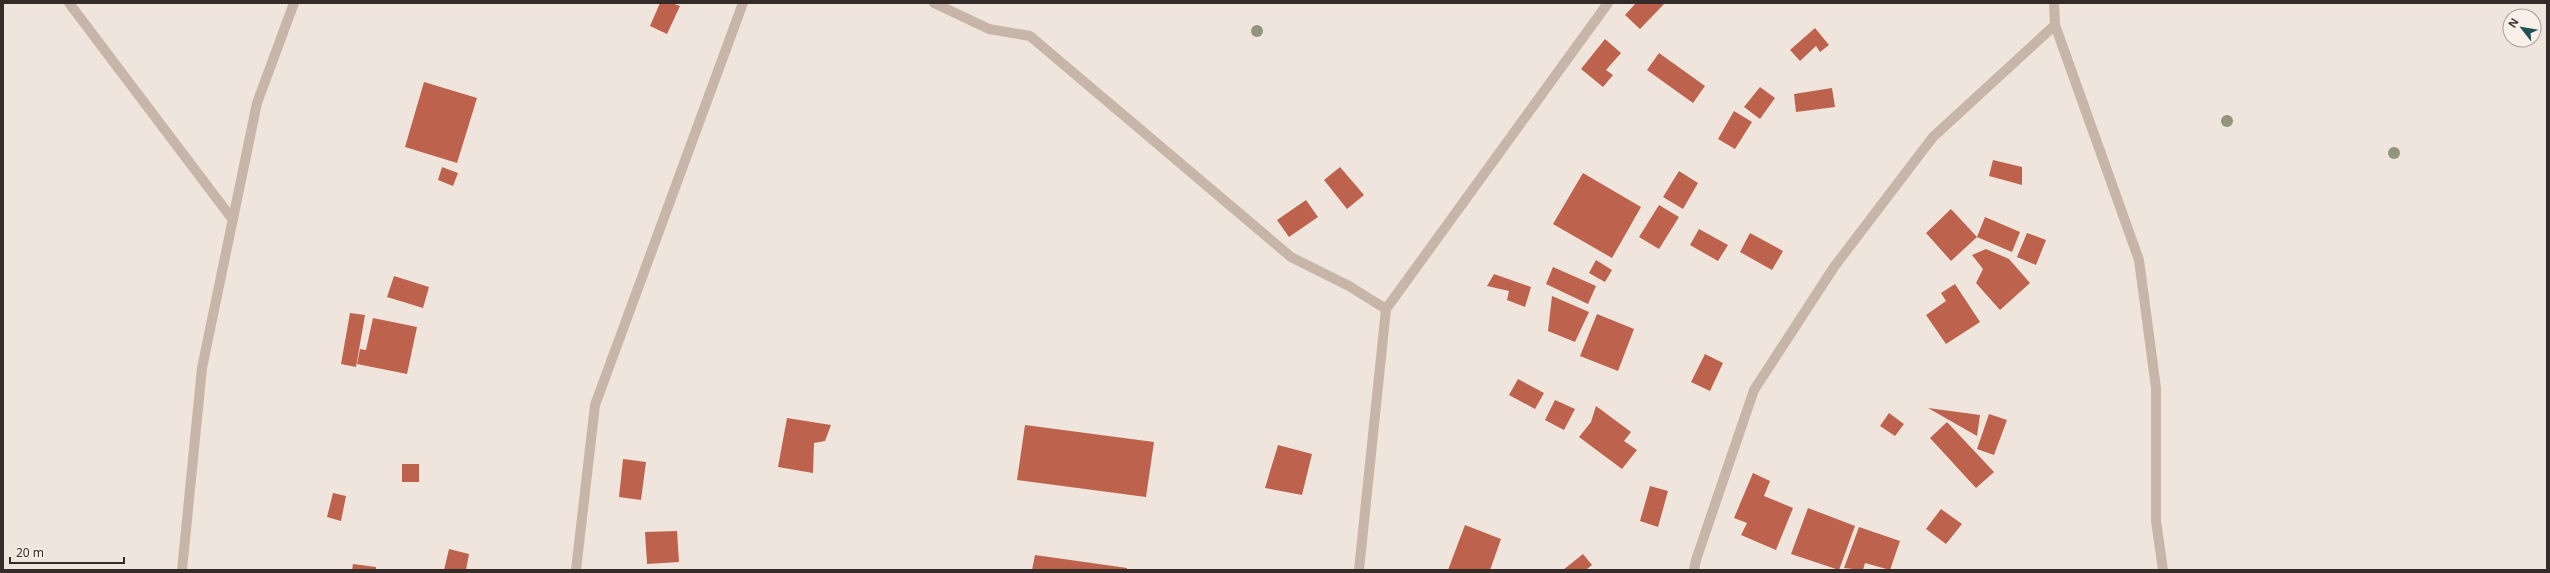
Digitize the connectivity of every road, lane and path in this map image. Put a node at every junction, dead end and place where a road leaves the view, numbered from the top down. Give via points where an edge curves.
1 (69, 3) edge
2 (294, 3) edge
3 (743, 3) edge
4 (934, 3) edge
5 (1608, 3) edge
6 (2054, 3) edge
7 (2055, 25) junction
8 (233, 220) junction
9 (1386, 309) junction
10 (182, 570) edge
11 (576, 570) edge
12 (1359, 570) edge
13 (1694, 570) edge
14 (2163, 570) edge

1 - 8 street
2 - 8 street via 257,103
3 - 11 street via 595,405
4 - 9 street via 989,29 1030,36 1292,257 1349,286
5 - 9 street
6 - 7 street
7 - 13 street via 1933,137 1834,267 1754,390
7 - 14 street via 2139,260 2156,388 2156,521
8 - 10 street via 202,368
9 - 12 street

